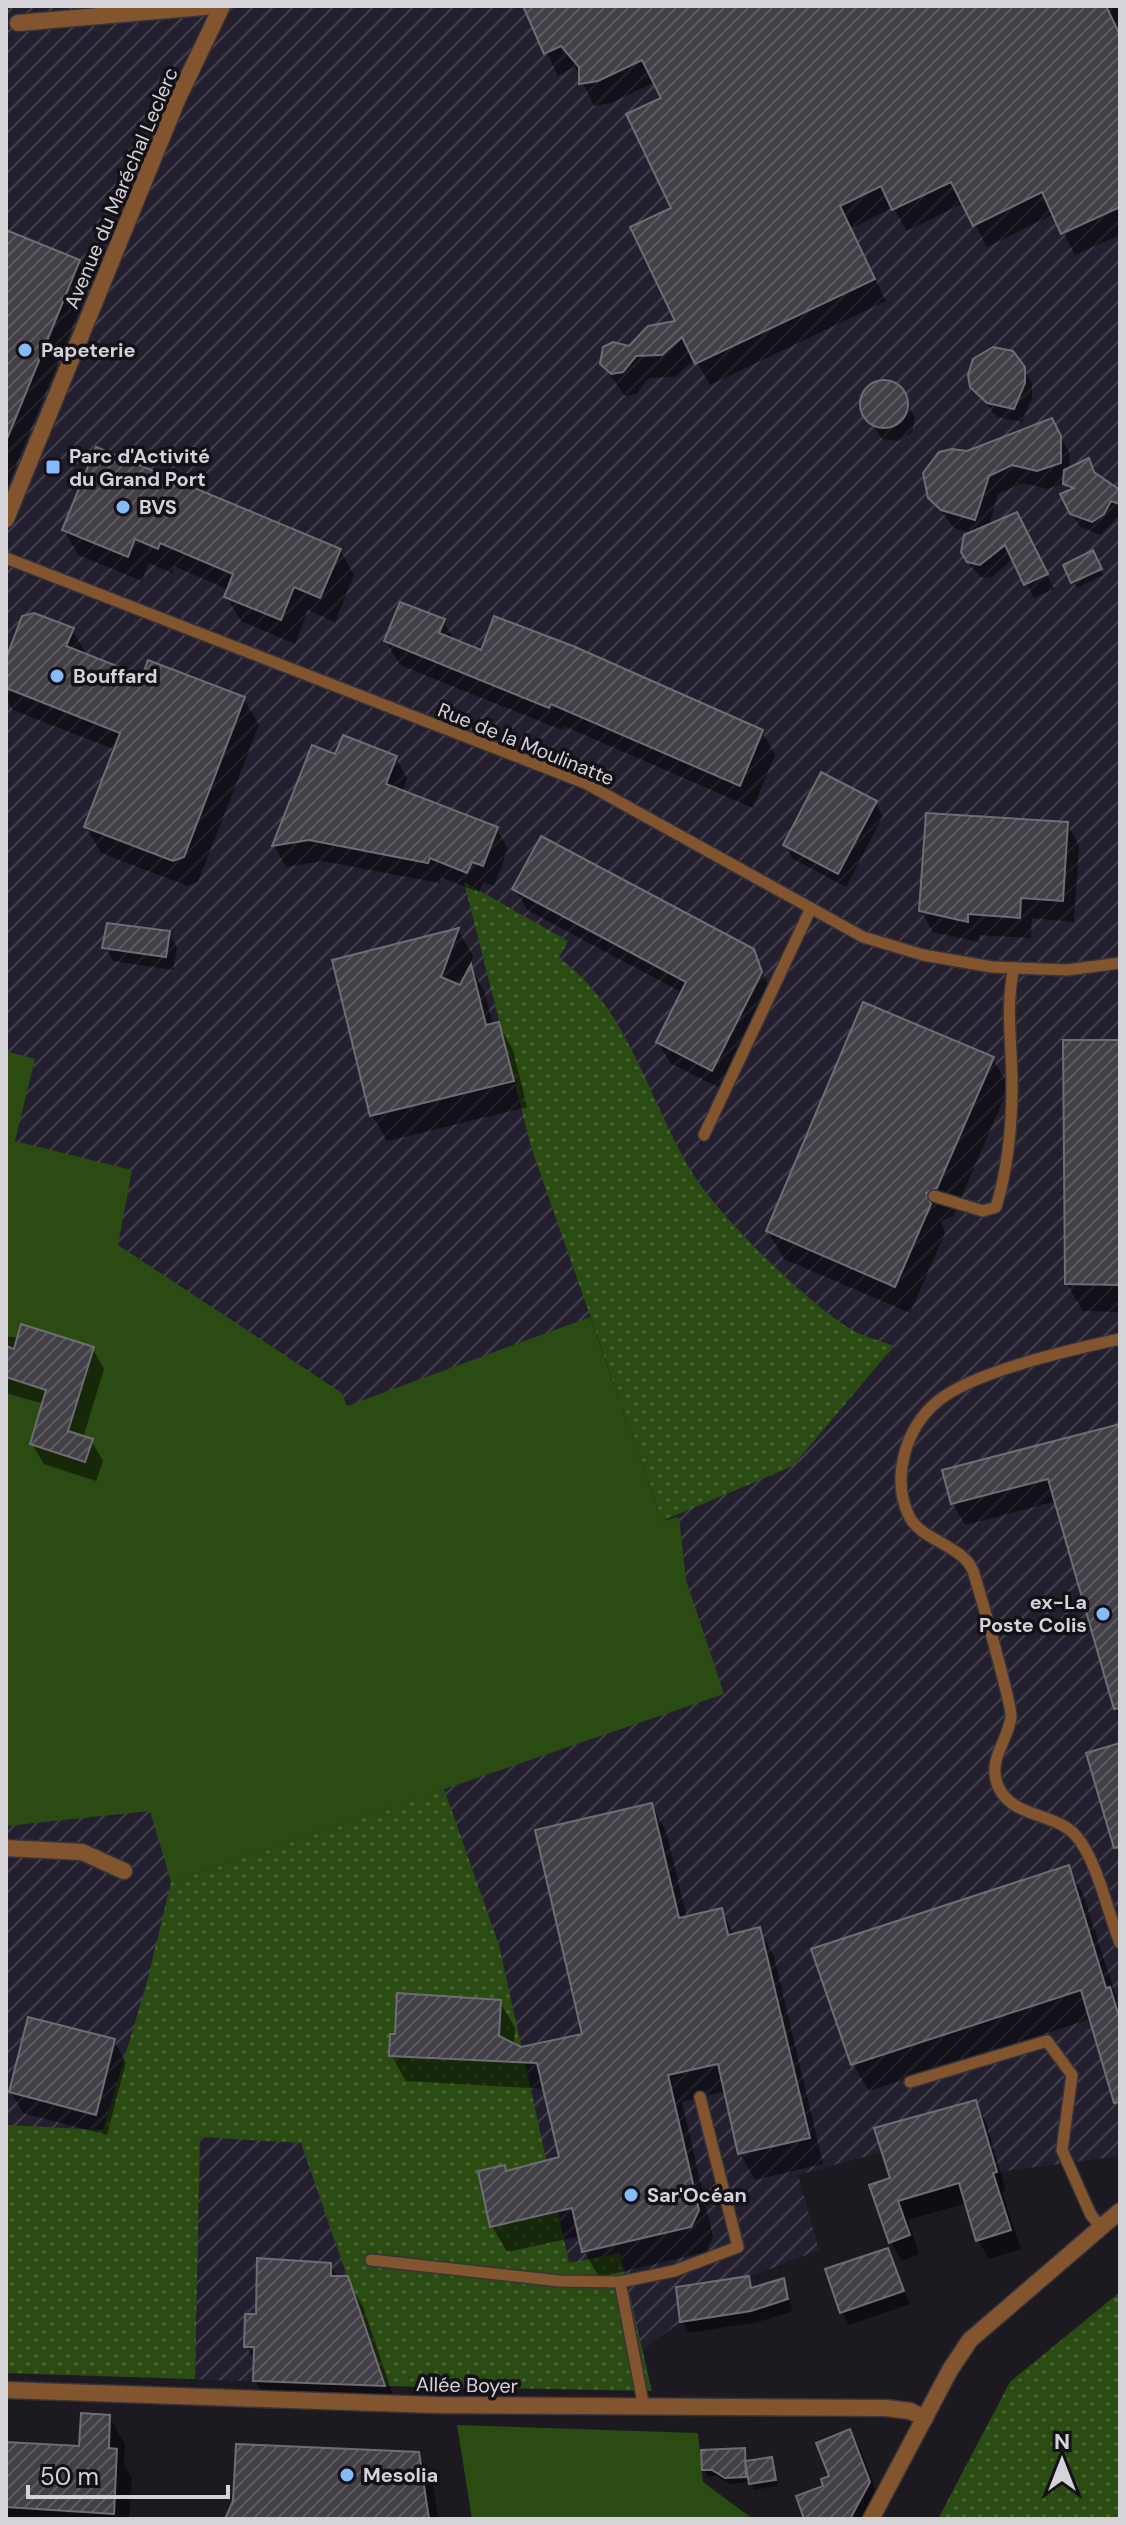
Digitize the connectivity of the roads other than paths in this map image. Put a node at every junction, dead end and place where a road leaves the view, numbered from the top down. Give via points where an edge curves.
1 (215, 6) edge
2 (222, 6) edge
3 (18, 23) dead end
4 (6, 519) edge
5 (6, 558) edge
6 (811, 908) junction
7 (1120, 963) edge
8 (1014, 968) junction
9 (704, 1135) dead end
10 (934, 1196) dead end
11 (1120, 1339) edge
12 (6, 1848) edge
13 (124, 1871) dead end
14 (1120, 1943) edge
15 (910, 2082) dead end
16 (700, 2097) dead end
17 (1120, 2211) edge
18 (1101, 2227) junction
19 (371, 2260) dead end
20 (620, 2282) junction
21 (6, 2390) edge
22 (644, 2408) junction
23 (925, 2418) junction
24 (871, 2519) edge

1 - 3 street
2 - 4 street, Avenue du Maréchal Leclerc via 178,98
5 - 6 lane, Rue de la Moulinatte via 585,783
6 - 8 lane, Rue de la Moulinatte via 863,937 909,951
6 - 9 lane
7 - 8 lane, Rue de la Moulinatte via 1067,970
8 - 10 lane via 1009,991 1012,1087 1005,1177 996,1207 983,1211
11 - 14 lane via 972,1382 937,1402 903,1453 900,1478 910,1519 972,1566 1011,1716 996,1755 998,1786 1012,1803 1062,1822 1078,1838
12 - 13 street via 82,1852
15 - 18 lane via 1047,2041 1072,2075 1062,2150
16 - 20 lane via 738,2247 674,2271
17 - 18 street
18 - 23 street via 970,2340
19 - 20 lane via 559,2281
20 - 22 lane
21 - 22 street, Allée Boyer
22 - 23 street, Allée Boyer via 886,2408
23 - 24 street

